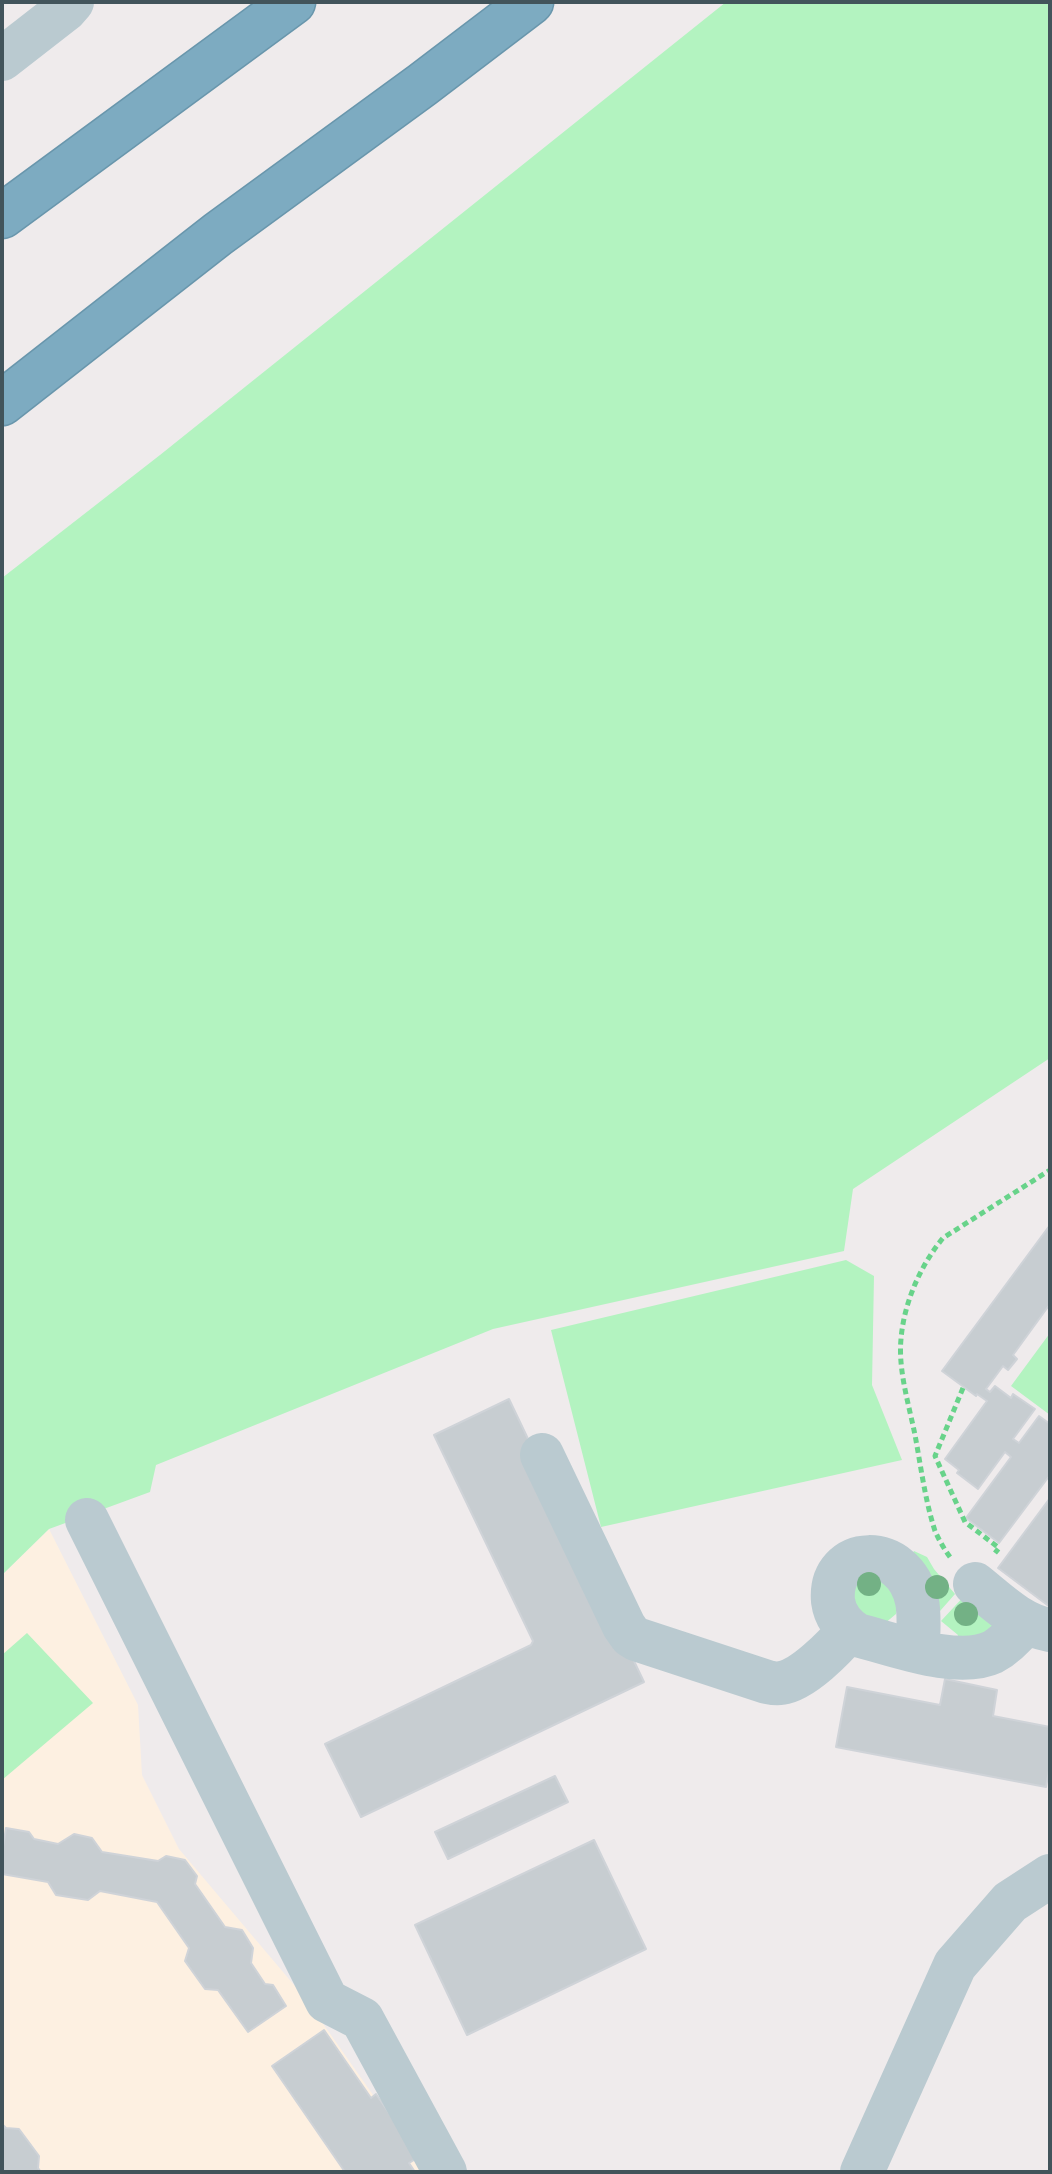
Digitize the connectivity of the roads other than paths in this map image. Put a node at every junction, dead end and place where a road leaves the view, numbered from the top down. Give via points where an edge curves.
1 (72, 2) edge
2 (293, 2) edge
3 (531, 2) edge
4 (2, 59) edge
5 (2, 216) edge
6 (2, 403) edge
7 (542, 1455) dead end
8 (87, 1520) dead end
9 (974, 1582) road end
10 (1038, 1627) edge
11 (849, 1630) junction
12 (918, 1650) junction
13 (1050, 1876) edge
14 (445, 2172) edge
15 (862, 2172) edge

1 - 4 lane
2 - 5 highway
3 - 6 highway via 218,234
7 - 11 lane via 624,1626 636,1639 781,1683 814,1664
8 - 14 lane via 327,2001 362,2019
9 - 10 lane via 1017,1618
10 - 12 lane via 982,1656 958,1658
11 - 12 lane
11 - 12 lane via 833,1604 837,1577 856,1560 880,1557 895,1563 912,1585
13 - 15 lane via 1010,1902 955,1965

